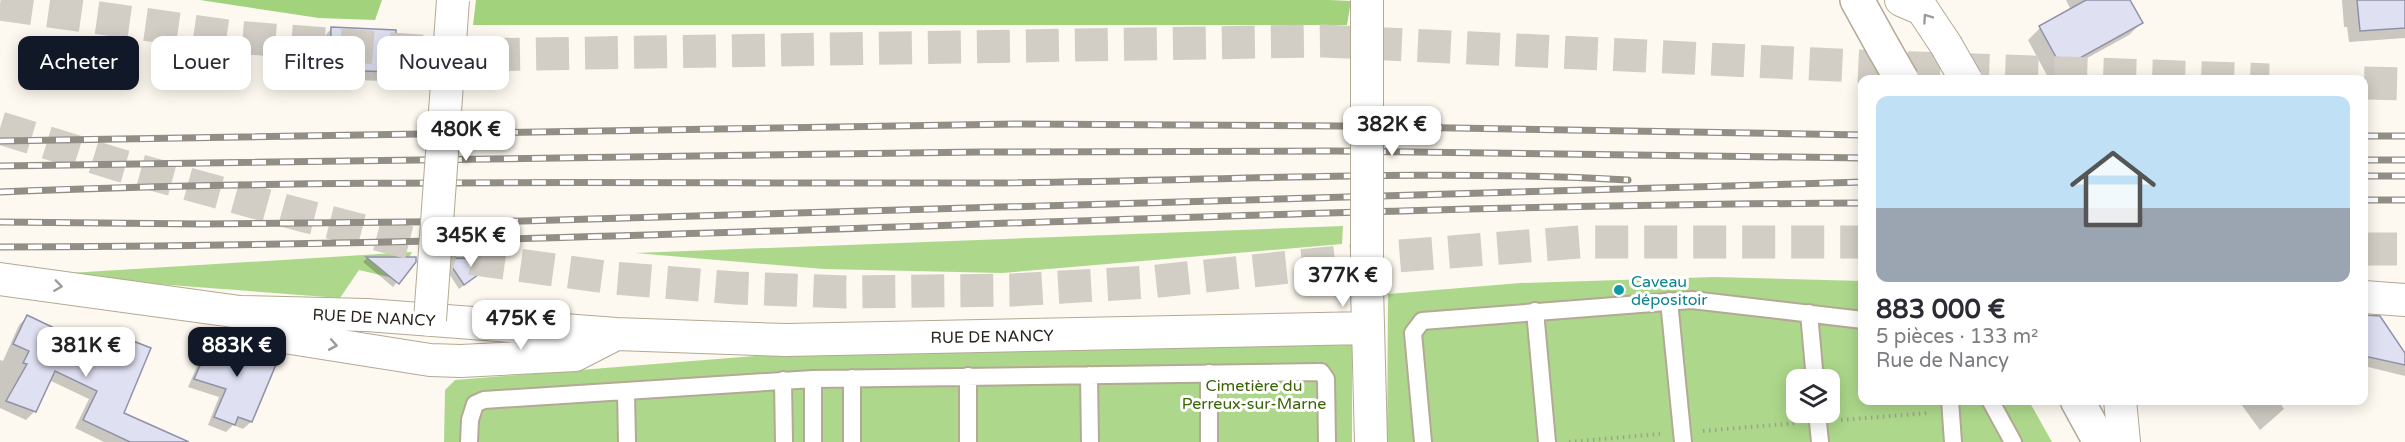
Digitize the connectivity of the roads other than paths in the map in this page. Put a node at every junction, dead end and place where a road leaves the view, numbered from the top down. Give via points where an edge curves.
1 (453, 0) edge
2 (1857, 0) edge
3 (1900, 0) edge
4 (1367, 14) edge
5 (1899, 75) edge
6 (1963, 75) edge
7 (0, 279) edge
8 (2368, 297) edge
9 (2405, 300) edge
10 (1669, 301) junction
11 (1535, 311) junction
12 (240, 312) junction
13 (1809, 314) junction
14 (1858, 319) edge
15 (430, 320) junction
16 (1368, 328) junction
17 (616, 334) junction
18 (1814, 369) edge
19 (1209, 373) junction
20 (1089, 375) junction
21 (968, 376) junction
22 (852, 378) junction
23 (813, 379) junction
24 (783, 380) junction
25 (626, 392) junction
26 (1993, 405) edge
27 (2081, 405) edge
28 (2121, 405) edge
29 (1950, 406) edge
30 (1818, 423) edge
31 (1683, 437) edge
32 (469, 442) edge
33 (627, 442) edge
34 (784, 442) edge
35 (813, 442) edge
36 (852, 442) edge
37 (968, 442) edge
38 (1090, 442) edge
39 (1209, 442) edge
40 (1327, 442) edge
41 (1371, 442) edge
42 (1424, 442) edge
43 (1547, 442) edge
44 (1820, 442) edge
45 (1953, 442) edge
46 (2013, 442) edge
47 (2100, 442) edge
48 (2124, 442) edge

1 - 15 street, bridge
2 - 5 main road, bridge
6 -> 3 street, bridge via 1922,9
4 - 16 street, bridge
7 -> 12 street, RUE DE NANCY
8 - 9 street
10 - 11 lane
10 - 13 lane via 1692,300
10 - 31 lane
11 - 42 lane via 1422,321 1413,333
11 - 43 lane
12 - 15 street, RUE DE NANCY
12 -> 17 street, RUE DE NANCY via 278,336 430,360 575,355
13 - 14 lane
13 - 18 lane
15 - 17 street, RUE DE NANCY
16 - 17 street, RUE DE NANCY via 786,340
16 - 41 street
19 - 20 lane
19 - 39 lane
19 - 40 lane via 1321,372 1326,379
20 - 21 lane
20 - 38 lane
21 - 22 lane
21 - 37 lane
22 - 23 lane
22 - 36 lane
23 - 24 lane
23 - 35 lane
24 - 25 lane
24 - 34 lane
25 - 32 lane via 484,400 472,411
25 - 33 lane
26 - 46 lane
27 - 47 main road
28 - 48 street
29 - 45 lane
30 - 44 lane

